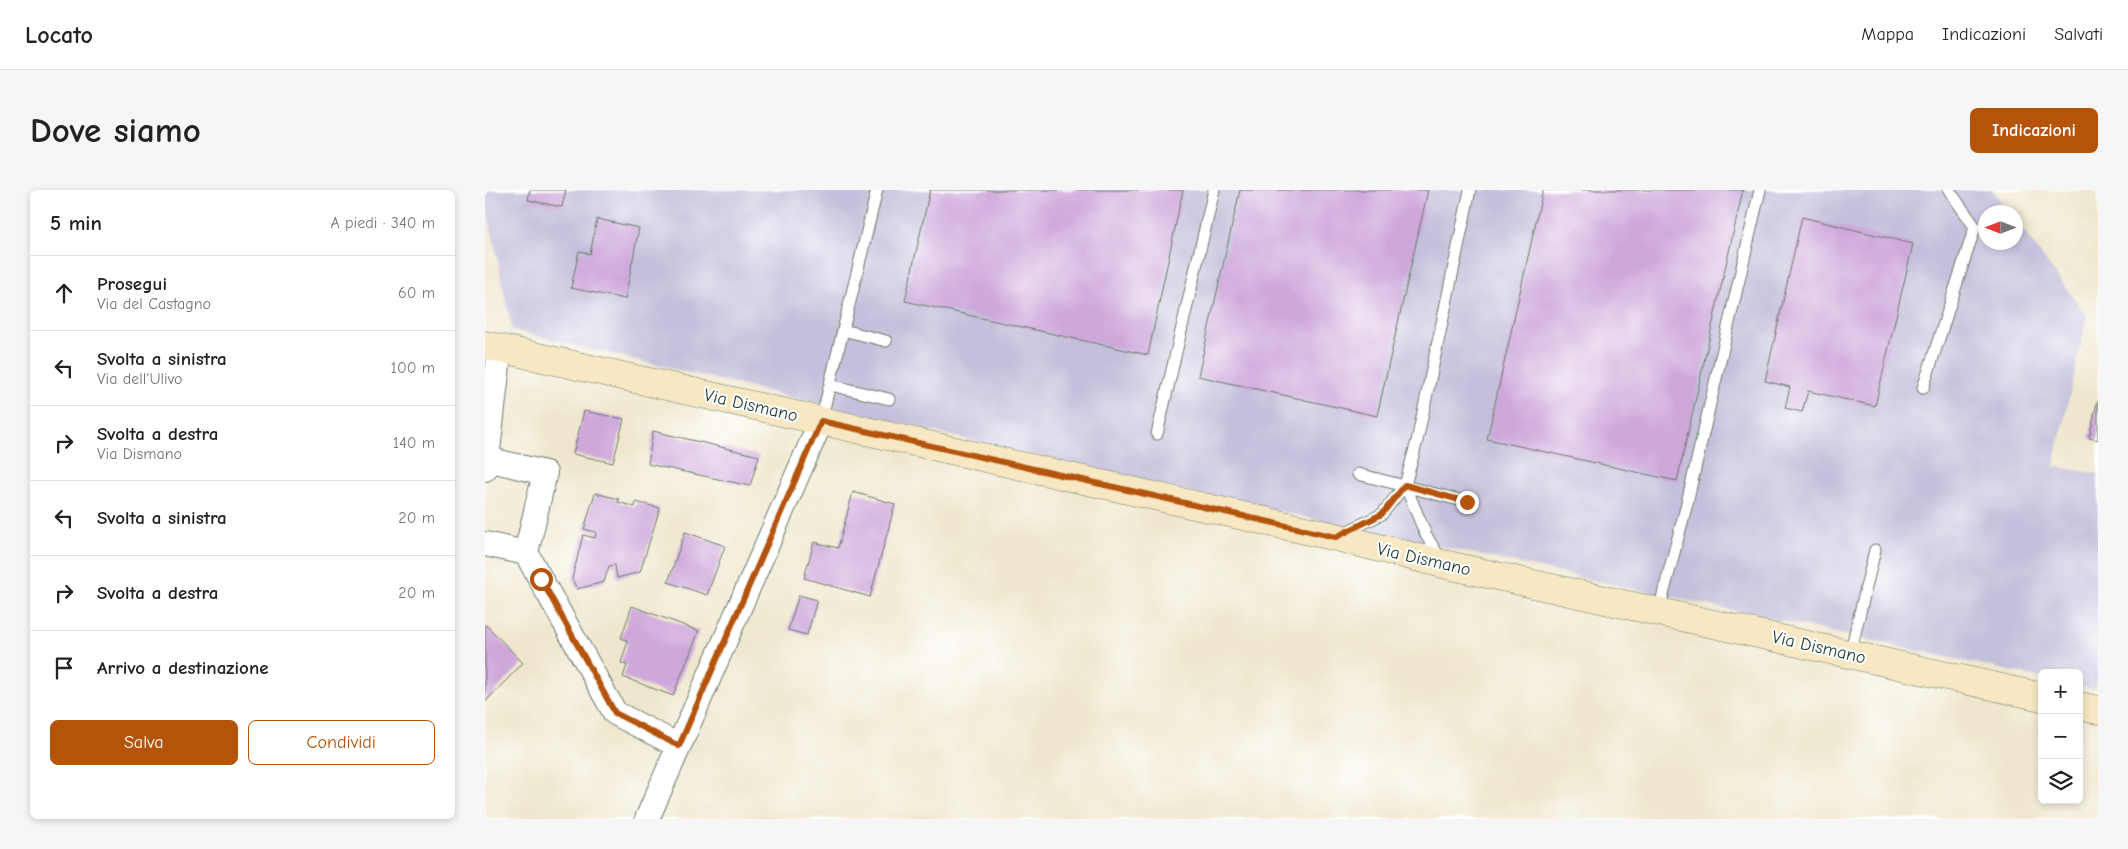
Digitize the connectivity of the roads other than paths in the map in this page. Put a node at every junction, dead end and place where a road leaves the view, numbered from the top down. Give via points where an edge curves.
1 (877, 190) edge
2 (1214, 190) edge
3 (1470, 190) edge
4 (1760, 190) edge
5 (1949, 190) edge
6 (843, 330) junction
7 (887, 341) dead end
8 (492, 347) edge
9 (830, 385) junction
10 (1923, 388) dead end
11 (889, 399) dead end
12 (821, 421) junction
13 (1157, 434) dead end
14 (486, 464) edge
15 (1358, 474) dead end
16 (1405, 485) junction
17 (1467, 502) dead end
18 (1336, 537) junction
19 (485, 544) edge
20 (1875, 550) dead end
21 (526, 553) junction
22 (1443, 564) junction
23 (1659, 610) junction
24 (1850, 654) junction
25 (2038, 696) edge
26 (2083, 707) edge
27 (2098, 710) edge
28 (679, 746) junction
29 (647, 819) edge

1 - 6 lane
2 - 13 lane
3 - 16 lane
4 - 23 lane
5 - 10 lane via 1975,227
6 - 7 lane
6 - 9 lane
8 - 12 main road, Via Dismano
8 - 14 street
9 - 11 lane
9 - 12 lane
12 - 18 main road, Via Dismano
12 - 28 street
14 - 21 street via 545,473
15 - 16 lane
16 - 17 lane
16 - 18 lane via 1382,514
16 - 22 lane via 1426,535
18 - 22 main road, Via Dismano
19 - 21 street
20 - 24 lane
21 - 28 street via 615,713
22 - 23 main road, Via Dismano
23 - 24 main road, Via Dismano
24 - 25 main road, Via Dismano
26 - 27 main road
28 - 29 street

